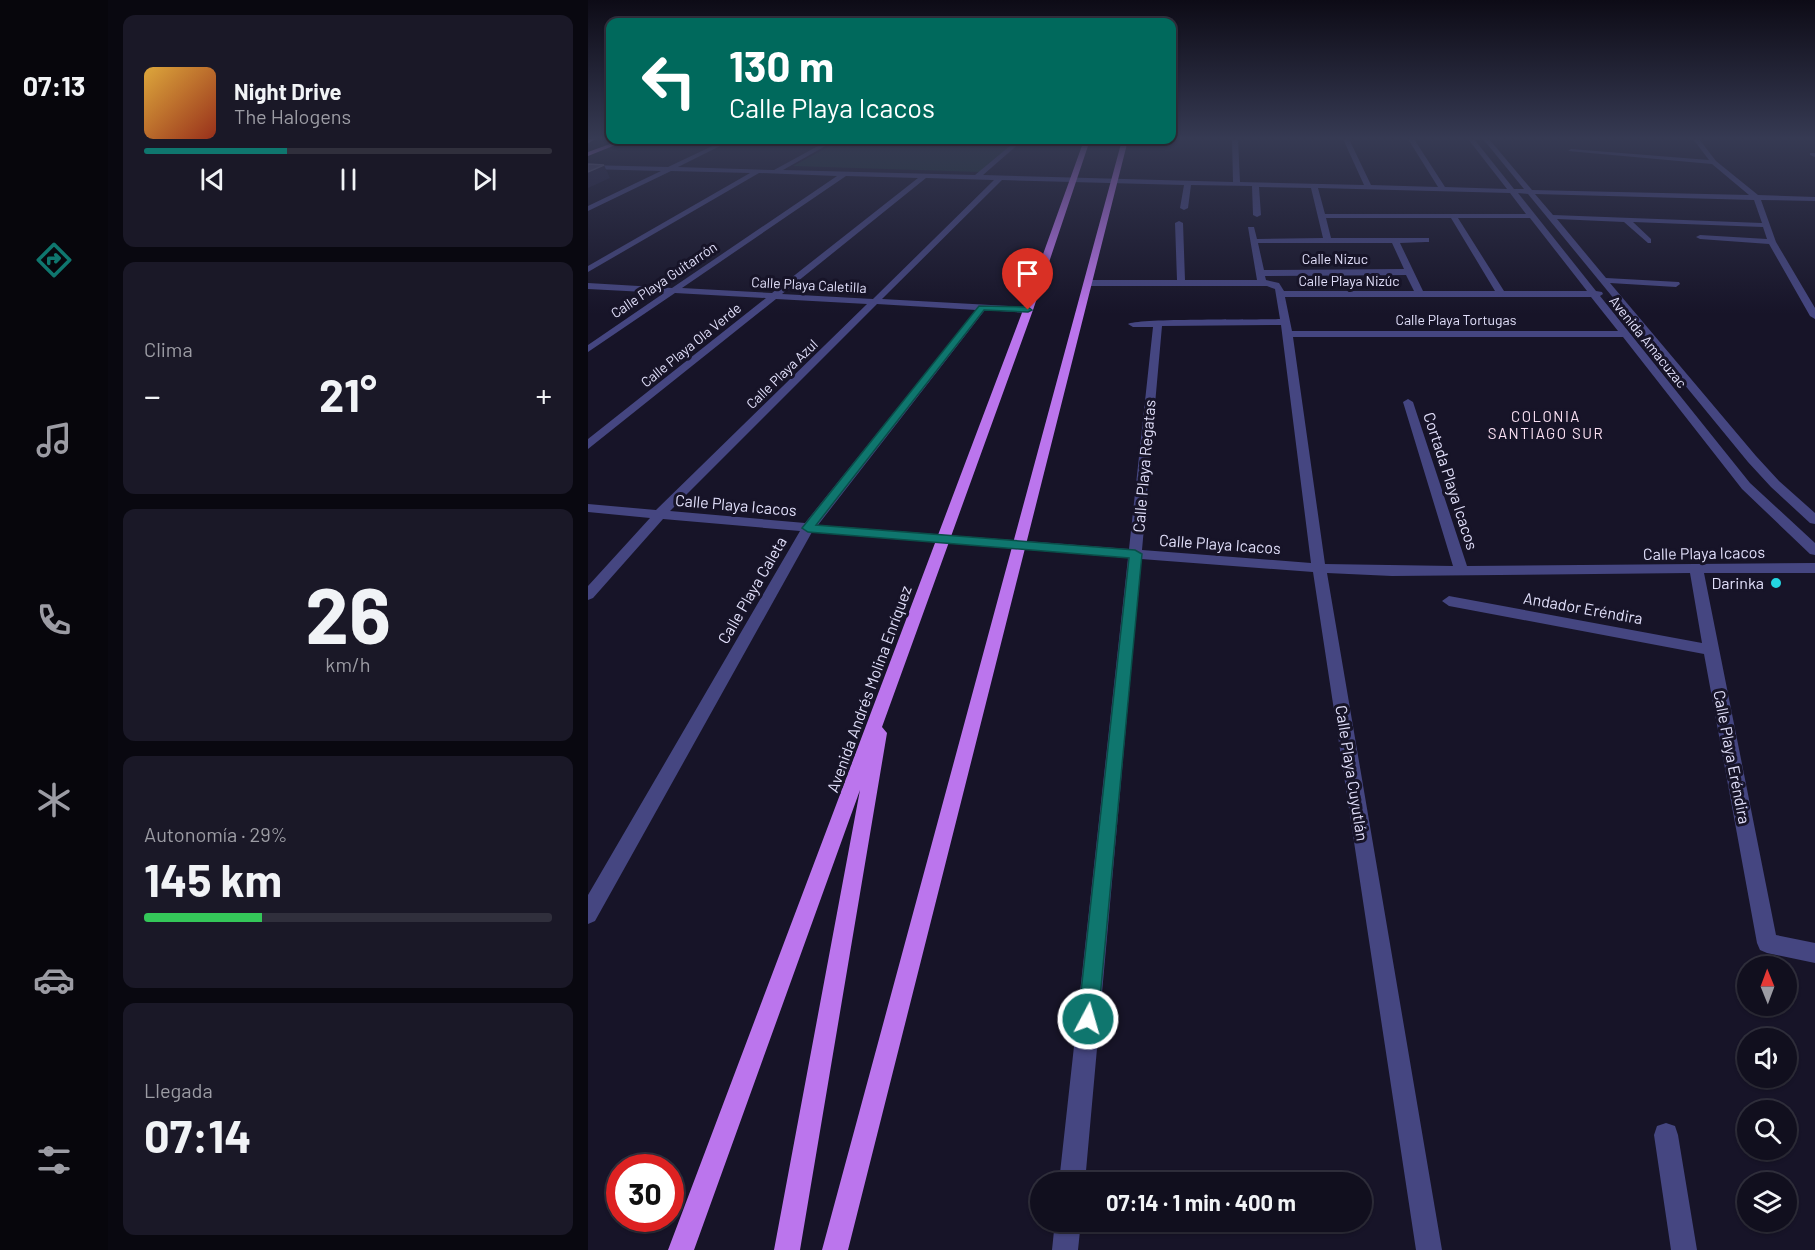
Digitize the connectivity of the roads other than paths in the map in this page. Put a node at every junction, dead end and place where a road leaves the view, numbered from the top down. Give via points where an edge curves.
1 (611, 197) edge
2 (713, 197) edge
3 (810, 197) edge
4 (897, 197) edge
5 (981, 197) edge
6 (1066, 197) edge
7 (1111, 197) edge
8 (1186, 197) edge
9 (1256, 197) edge
10 (1317, 197) edge
11 (1517, 197) edge
12 (1535, 197) edge
13 (1735, 197) edge
14 (1757, 198) junction
15 (1815, 199) edge
16 (1184, 208) dead end
17 (588, 209) edge
18 (1257, 215) dead end
19 (1322, 216) junction
20 (1453, 216) junction
21 (1533, 216) junction
22 (1551, 217) junction
23 (1626, 220) junction
24 (1179, 223) dead end
25 (1766, 225) junction
26 (1251, 229) dead end
27 (1700, 237) dead end
28 (1395, 240) junction
29 (1426, 240) dead end
30 (1253, 241) junction
31 (1328, 241) junction
32 (1648, 241) dead end
33 (1773, 242) junction
34 (588, 270) edge
35 (1409, 272) junction
36 (1260, 273) junction
37 (1604, 280) junction
38 (1088, 283) junction
39 (1181, 283) junction
40 (1262, 283) junction
41 (1676, 284) dead end
42 (588, 286) edge
43 (673, 290) junction
44 (1281, 294) junction
45 (1420, 294) junction
46 (1592, 294) junction
47 (1616, 294) junction
48 (1502, 295) junction
49 (774, 296) junction
50 (878, 302) junction
51 (982, 308) junction
52 (1028, 310) junction
53 (1815, 316) edge
54 (1158, 323) junction
55 (1133, 324) dead end
56 (1287, 328) junction
57 (1624, 334) junction
58 (588, 349) edge
59 (1408, 402) dead end
60 (588, 445) edge
61 (588, 508) edge
62 (659, 515) junction
63 (1815, 520) edge
64 (808, 528) junction
65 (942, 540) junction
66 (1020, 546) junction
67 (1815, 551) edge
68 (1135, 554) junction
69 (1319, 568) junction
70 (1815, 568) edge
71 (1696, 570) junction
72 (1462, 571) junction
73 (588, 595) edge
74 (1449, 601) dead end
75 (1711, 650) junction
76 (886, 695) junction
77 (588, 914) edge
78 (1815, 953) edge
79 (1666, 1135) dead end
80 (1073, 1172) edge
81 (1067, 1232) edge
82 (681, 1250) edge
83 (787, 1250) edge
84 (835, 1250) edge
85 (1065, 1250) edge
86 (1429, 1250) edge
87 (1684, 1250) edge

1 - 17 street
2 - 34 street
3 - 43 street, Calle Playa Guitarrón
4 - 49 street, Calle Playa Ola Verde
5 - 50 street, Calle Playa Azul
6 - 52 main road, Avenida Andrés Molina Enríquez
7 - 38 main road
8 - 16 street
9 - 18 street
10 - 19 street
11 - 21 street, Avenida Amacuzac
12 - 22 street, Avenida Amacuzac
13 - 14 street
14 - 15 street
14 - 25 street
19 - 20 street
19 - 31 street
20 - 21 street
20 - 48 street
21 - 46 street, Avenida Amacuzac
22 - 23 street
22 - 37 street, Avenida Amacuzac
23 - 25 street
23 - 32 street
24 - 39 street
25 - 33 street
26 - 30 street
27 - 33 street
28 - 29 street
28 - 31 street
28 - 35 street
30 - 31 street
30 - 36 street
33 - 53 street
35 - 36 street, Calle Nizuc
35 - 45 street
36 - 40 street
37 - 41 street
37 - 47 street, Avenida Amacuzac
38 - 39 street
38 - 66 main road
39 - 40 street
40 - 44 street, Calle Playa Nizúc via 1276,285
42 - 43 street, Calle Playa Caletilla
43 - 49 street, Calle Playa Caletilla
43 - 58 street, Calle Playa Guitarrón
44 - 45 street, Calle Playa Nizúc
44 - 56 street, Calle Playa Cuyutlán
45 - 48 street, Calle Playa Nizúc
46 - 47 street, Calle Playa Nizúc
46 - 48 street, Calle Playa Nizúc
46 - 57 street, Avenida Amacuzac
47 - 63 street, Avenida Amacuzac via 1752,459
49 - 50 street, Calle Playa Caletilla
49 - 60 street, Calle Playa Ola Verde
50 - 51 street, Calle Playa Caletilla
50 - 62 street, Calle Playa Azul
51 - 52 street, Calle Playa Caletilla
51 - 64 street, Calle Playa Caleta
52 - 65 main road, Avenida Andrés Molina Enríquez
54 - 55 street, Calle Playa Tortugas
54 - 56 street, Calle Playa Tortugas
54 - 68 street, Calle Playa Regatas
56 - 57 street, Calle Playa Tortugas
56 - 69 street, Calle Playa Cuyutlán
57 - 67 street, Avenida Amacuzac via 1746,486
59 - 72 street, Cortada Playa Icacos
61 - 62 street, Calle Playa Icacos
62 - 64 street, Calle Playa Icacos
62 - 73 street, Calle Playa Azul
64 - 65 street, Calle Playa Icacos
64 - 77 street, Calle Playa Caleta
65 - 66 street, Calle Playa Icacos
65 - 76 main road, Avenida Andrés Molina Enríquez
66 - 68 street, Calle Playa Icacos
66 - 84 main road
68 - 69 street, Calle Playa Icacos
68 - 80 street, Calle Playa Regatas
69 - 72 street, Calle Playa Icacos
69 - 86 street, Calle Playa Cuyutlán
70 - 71 street, Calle Playa Icacos
71 - 72 street, Calle Playa Icacos
71 - 75 street, Calle Playa Eréndira
74 - 75 street, Andador Eréndira
75 - 78 street, Calle Playa Eréndira via 1767,943
76 - 82 main road, Avenida Andrés Molina Enríquez
76 - 83 main road
79 - 87 street
81 - 85 street

